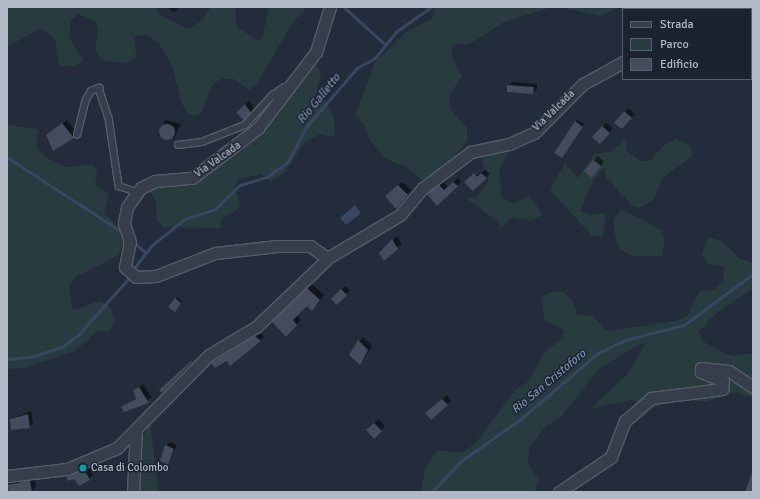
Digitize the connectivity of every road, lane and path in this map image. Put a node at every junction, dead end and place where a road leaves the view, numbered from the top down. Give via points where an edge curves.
1 (330, 7) edge
2 (622, 63) edge
3 (296, 82) junction
4 (77, 135) dead end
5 (178, 145) dead end
6 (136, 192) junction
7 (326, 259) junction
8 (753, 387) edge
9 (136, 429) junction
10 (7, 476) edge
11 (133, 492) edge
12 (560, 492) edge

1 - 3 street, Via Valcada via 318,48
2 - 7 street, Via Valcada via 583,84 534,133 508,144 471,152 422,188 400,215
3 - 5 lane via 273,95 245,125 202,142
3 - 6 street, Via Valcada via 241,145 192,178 155,181
4 - 6 lane via 86,100 91,91 99,88 109,118 120,186
6 - 7 street via 125,217 130,242 125,267 133,277 156,276 215,253 278,246 310,246
7 - 9 street, Via Valcada via 256,327 209,355
8 - 12 street via 729,370 710,366 701,368 701,372 723,381 722,389 651,398 625,421 611,457
9 - 10 street, Via Valcada via 117,448 67,469
9 - 11 street

